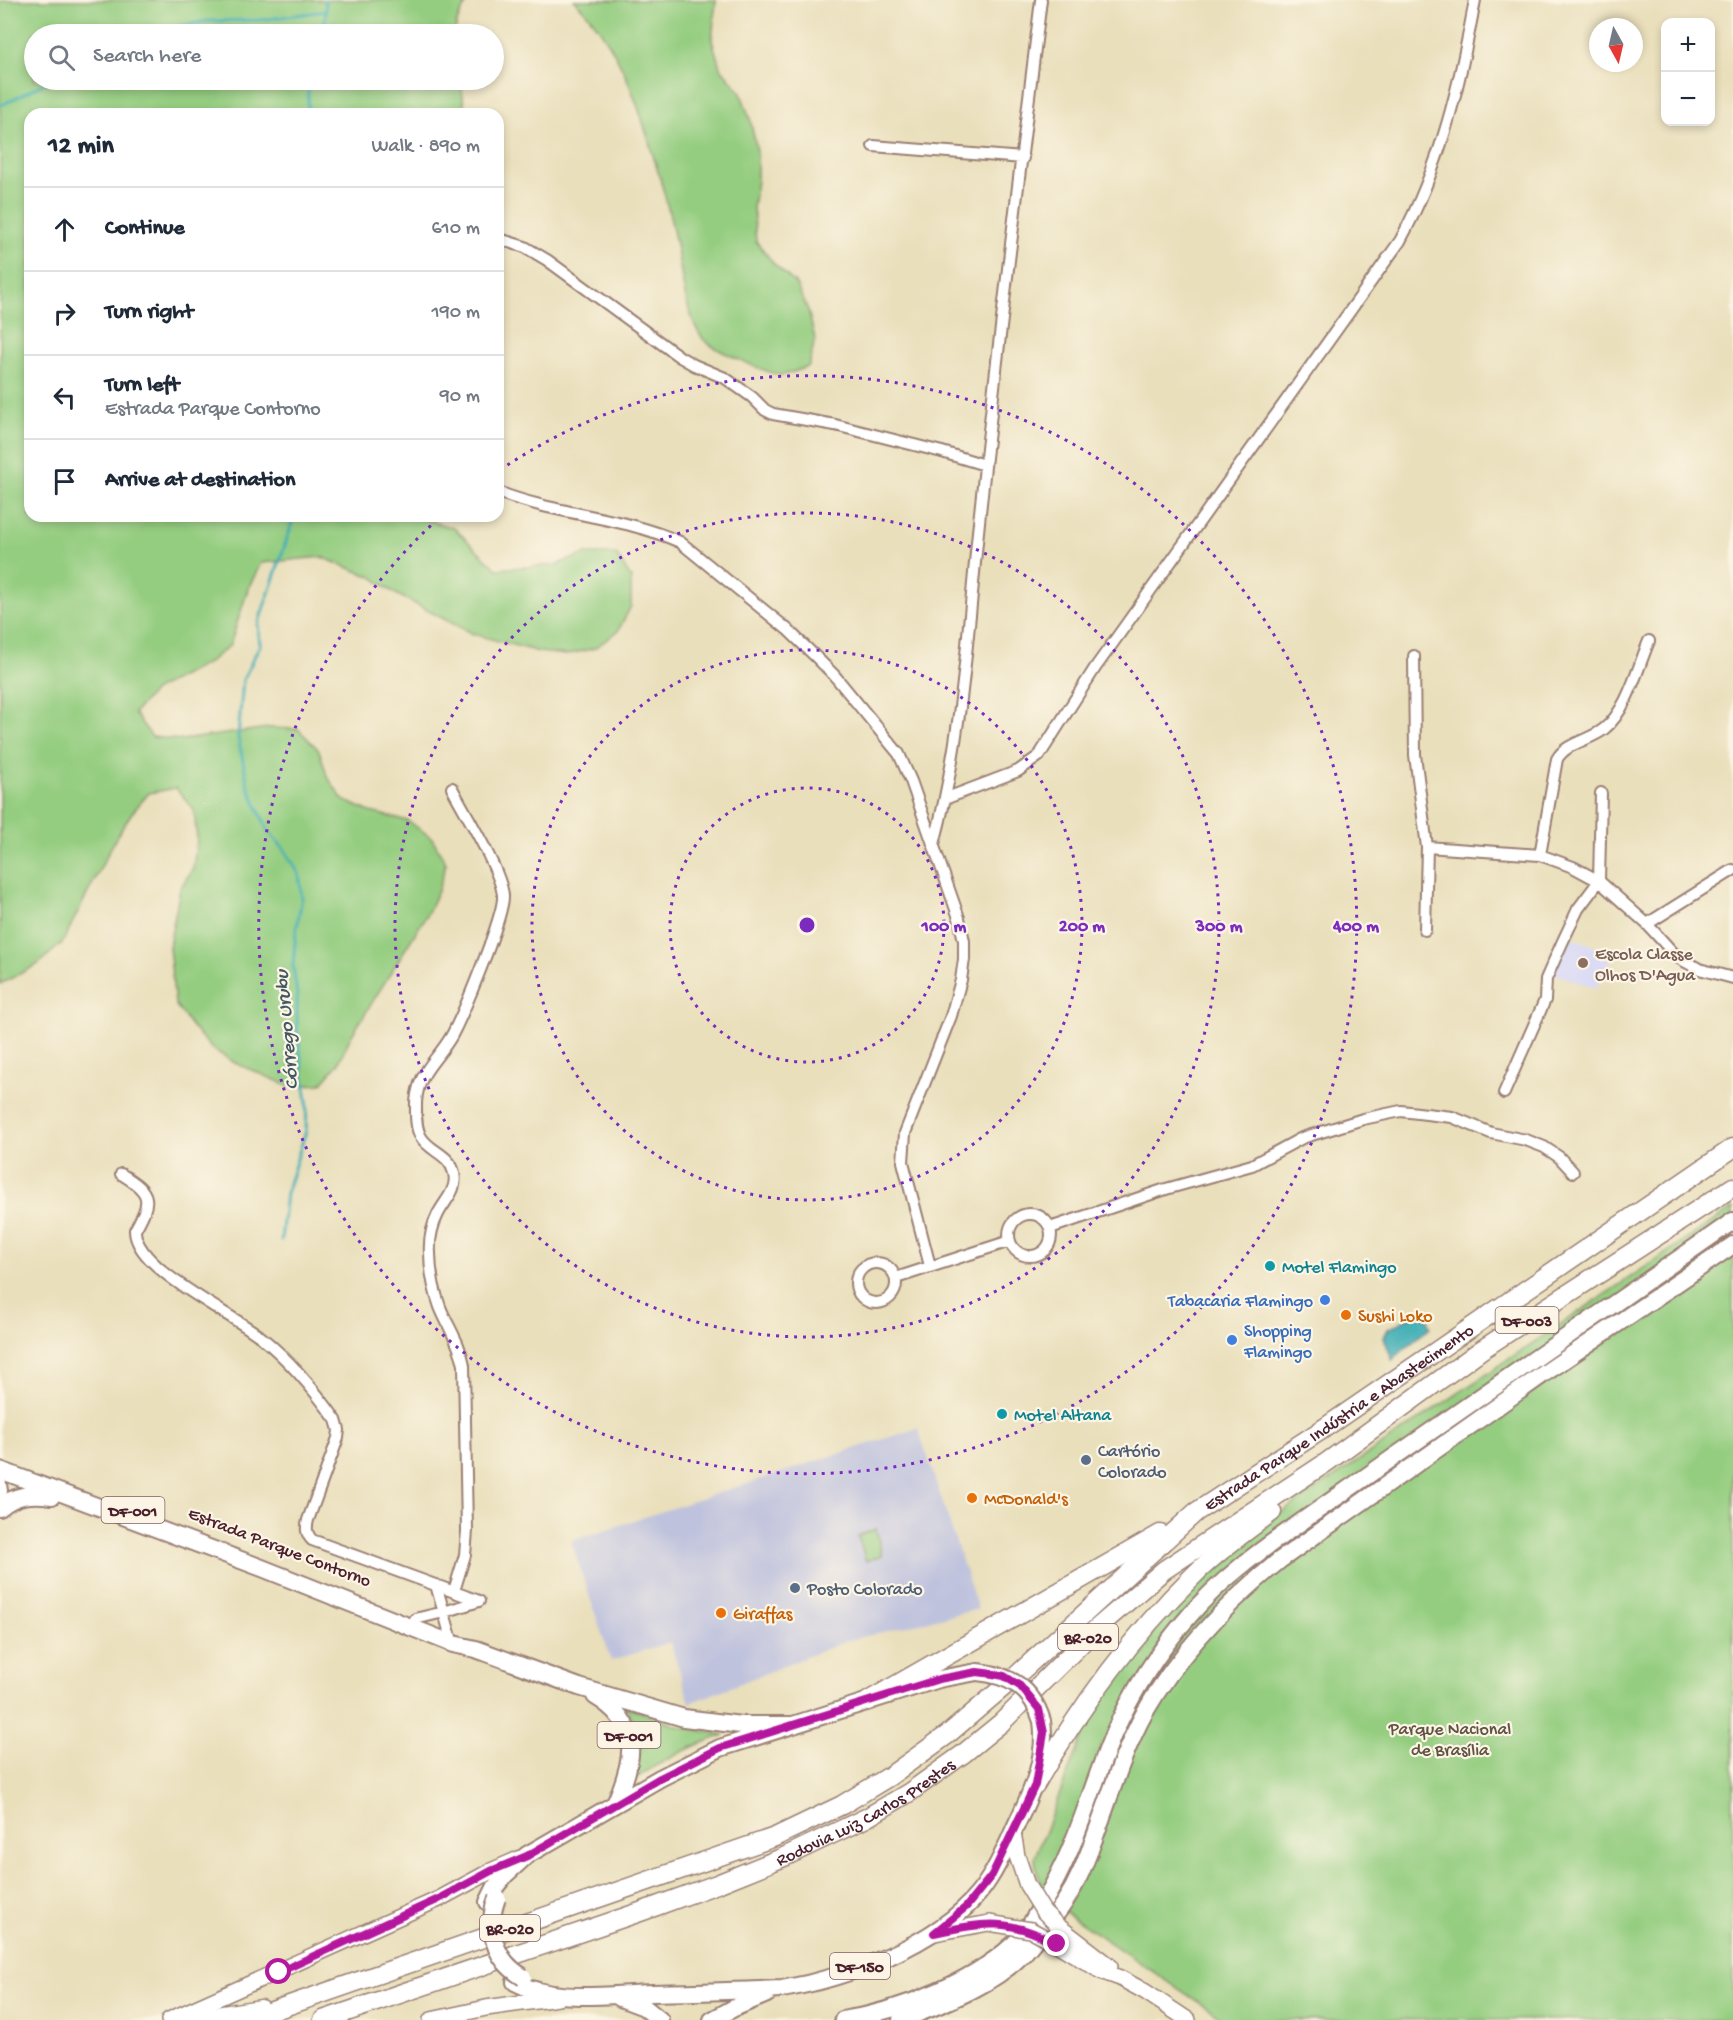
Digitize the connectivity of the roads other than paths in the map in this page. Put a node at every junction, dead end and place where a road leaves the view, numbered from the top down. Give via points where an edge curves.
1 (1041, 0) edge
2 (1475, 0) edge
3 (873, 147) dead end
4 (1023, 158) junction
5 (504, 241) edge
6 (985, 465) junction
7 (504, 494) edge
8 (1649, 641) dead end
9 (1414, 656) dead end
10 (452, 788) dead end
11 (1601, 794) dead end
12 (947, 798) junction
13 (934, 844) junction
14 (1427, 847) junction
15 (1540, 855) junction
16 (1733, 870) edge
17 (1599, 881) junction
18 (1647, 924) junction
19 (1425, 930) dead end
20 (1733, 978) edge
21 (1504, 1093) dead end
22 (1733, 1148) edge
23 (1574, 1172) dead end
24 (122, 1174) dead end
25 (1733, 1187) edge
26 (1733, 1221) edge
27 (1050, 1228) junction
28 (1010, 1241) junction
29 (1733, 1245) edge
30 (930, 1266) junction
31 (896, 1278) dead end
32 (0, 1462) edge
33 (1327, 1462) junction
34 (0, 1468) edge
35 (19, 1469) junction
36 (0, 1477) edge
37 (0, 1500) edge
38 (86, 1502) junction
39 (0, 1508) edge
40 (1183, 1522) junction
41 (436, 1585) junction
42 (453, 1591) junction
43 (444, 1612) junction
44 (415, 1619) junction
45 (452, 1640) junction
46 (579, 1687) junction
47 (868, 1701) junction
48 (1040, 1724) junction
49 (794, 1725) junction
50 (1035, 1785) junction
51 (615, 1804) junction
52 (570, 1832) junction
53 (1013, 1832) junction
54 (527, 1856) junction
55 (492, 1900) junction
56 (934, 1933) junction
57 (1064, 1940) junction
58 (880, 1959) junction
59 (519, 1980) junction
60 (782, 1989) junction
61 (654, 1993) junction
62 (578, 1995) junction
63 (606, 1995) junction
64 (280, 2008) junction
65 (656, 2015) edge
66 (170, 2020) edge
67 (191, 2020) edge
68 (246, 2020) edge
69 (323, 2020) edge
70 (431, 2020) edge
71 (712, 2020) edge
72 (843, 2020) edge
73 (901, 2020) edge
74 (1188, 2020) edge

1 - 4 street
2 - 12 street via 1455,102 1419,206 1400,241 1095,668 1039,756 1018,771
3 - 4 street
4 - 6 street
5 - 6 street via 547,260 680,357 725,378 765,410
6 - 12 street
7 - 13 street via 660,533 698,555 801,642 887,739 904,764
8 - 15 street via 1615,717 1605,729 1573,744 1557,759
9 - 14 street via 1416,755
10 - 42 street via 503,895 499,918 460,1019 421,1077 416,1100 422,1138 451,1163 455,1180 434,1224 430,1253 440,1307 464,1365 467,1531 465,1555
11 - 17 street
12 - 13 street
13 - 30 street via 959,918 964,959 951,1016 903,1147 903,1162
14 - 15 street
14 - 19 street
15 - 17 street
16 - 18 street
17 - 18 street
17 - 21 street via 1578,909 1546,979 1545,1000
18 - 20 street via 1677,957 1699,969
22 - 40 highway, Estrada Parque Indústria e Abastecimento / DF-003
23 - 27 street via 1544,1147 1526,1140 1491,1133 1452,1117 1401,1111 1302,1138 1252,1165
24 - 41 street via 147,1198 147,1208 135,1234 147,1256 167,1275 262,1337 336,1420 338,1438 308,1520 307,1532 312,1540
25 - 33 highway, Estrada Parque Indústria e Abastecimento / DF-003 via 1481,1350
26 - 72 main road via 1260,1551 1223,1582 1161,1651 1136,1692 1114,1734 1057,1883 1023,1936 998,1959 949,1987
27 - 28 street via 1040,1216 1024,1215 1011,1225
27 - 28 street via 1049,1244 1037,1255 1021,1253
28 - 30 street
29 - 73 main road via 1280,1560 1243,1590 1211,1622 1145,1712 1068,1900 1022,1954 994,1977 967,1993
30 - 31 street
32 - 35 main road, Estrada Parque Contorno / DF-001
33 - 50 highway via 1206,1564 1166,1605 1087,1702
33 - 69 highway, Rodovia Luiz Carlos Prestes / BR-020 via 1164,1570 1097,1628 1001,1723 910,1792 866,1818 717,1884
34 - 35 main road
34 - 38 main road, Estrada Parque Contorno / DF-001
35 - 44 main road, Estrada Parque Contorno / DF-001
36 - 37 street
38 - 39 main road via 32,1494 10,1500
38 - 45 main road, Estrada Parque Contorno / DF-001
40 - 47 highway
40 - 64 highway, Rodovia Luiz Carlos Prestes / BR-020 via 946,1735 842,1805 775,1837
41 - 42 street
41 - 43 street
42 - 43 street via 479,1601
43 - 44 street
43 - 45 street
44 - 45 main road, Estrada Parque Contorno / DF-001
45 - 46 main road, Estrada Parque Contorno / DF-001
46 - 49 main road, Estrada Parque Contorno / DF-001 via 710,1723
46 - 51 main road, Estrada Parque Contorno / DF-001 via 620,1715 629,1736 627,1777
47 - 48 main road, DF-150, bridge via 939,1679 1004,1676 1034,1702
47 - 49 main road, DF-150
48 - 50 main road, DF-150 via 1043,1743
48 - 58 main road via 1038,1748 1026,1785 994,1857 972,1893 934,1925
49 - 51 main road, DF-150 via 720,1748
50 - 53 main road, DF-150
51 - 52 main road, DF-150
52 - 54 main road, DF-150
52 - 55 main road via 512,1878
53 - 56 main road, DF-150 via 980,1893
53 - 57 main road, bridge via 1027,1885
54 - 55 main road, DF-150 via 496,1886
54 - 66 main road
55 - 59 main road, DF-150 via 485,1928 491,1952 502,1971
56 - 57 main road, bridge via 989,1923
56 - 58 main road, DF-150
57 - 74 main road via 1101,1971 1120,1978
58 - 60 main road, DF-150
59 - 61 main road
59 - 62 main road, DF-150 via 540,1992
60 - 61 main road, DF-150
60 - 71 main road, DF-150
61 - 63 main road, DF-150
62 - 63 main road, DF-150
62 - 70 main road via 499,2005
63 - 65 main road, DF-150 via 635,2003
64 - 67 highway
64 - 68 highway, Rodovia Luiz Carlos Prestes / BR-020

